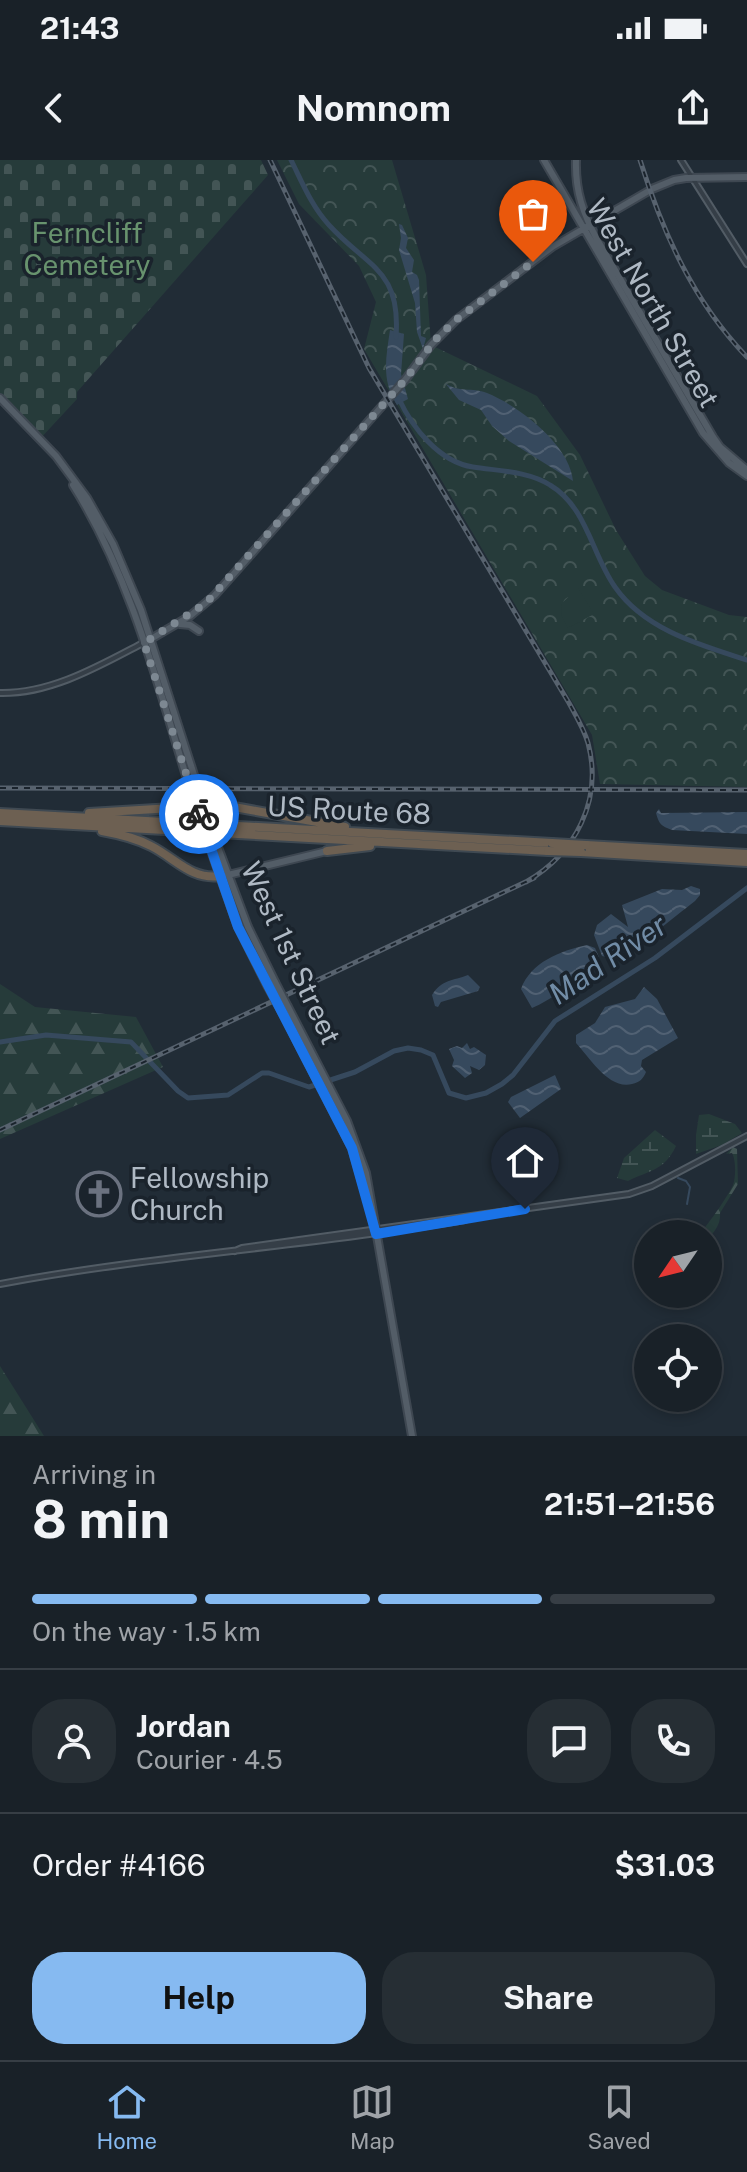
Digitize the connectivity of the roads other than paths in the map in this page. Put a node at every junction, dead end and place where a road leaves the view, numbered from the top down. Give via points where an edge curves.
1 (544, 160) edge
2 (576, 160) edge
3 (681, 160) edge
4 (692, 177) junction
5 (747, 177) edge
6 (586, 227) junction
7 (747, 264) edge
8 (0, 398) edge
9 (732, 462) junction
10 (747, 470) edge
11 (747, 476) edge
12 (176, 624) junction
13 (199, 631) dead end
14 (147, 641) junction
15 (0, 693) edge
16 (200, 805) junction
17 (0, 813) edge
18 (0, 821) edge
19 (66, 824) junction
20 (386, 834) junction
21 (444, 845) junction
22 (550, 847) junction
23 (584, 849) junction
24 (327, 851) joint
25 (747, 854) edge
26 (747, 862) edge
27 (224, 875) junction
28 (285, 1010) junction
29 (747, 1136) edge
30 (470, 1217) junction
31 (422, 1221) junction
32 (400, 1230) junction
33 (376, 1231) junction
34 (0, 1284) edge
35 (412, 1436) edge

1 - 6 main road, West North Street
2 - 6 main road
3 - 4 street
4 - 5 main road
4 - 6 main road via 659,185
4 - 7 street
6 - 9 main road, West North Street
6 - 12 main road via 456,320 215,595
8 - 14 main road, West 1st Street via 69,479 96,524
9 - 10 main road
9 - 11 main road
12 - 13 main road
12 - 14 main road
14 - 15 street via 76,676
14 - 16 main road, West 1st Street, bridge
16 - 17 highway
16 - 20 highway
16 - 27 main road, West 1st Street, bridge
16 - 27 main road, West 1st Street, bridge via 208,842
17 - 20 highway, US Route 68
18 - 19 highway, US Route 68
19 - 21 highway, US Route 68
19 - 27 highway via 134,838 197,875
20 - 22 highway, US Route 68
21 - 22 highway, US Route 68
21 - 24 highway
22 - 23 highway, bridge
23 - 25 highway
23 - 26 highway
24 - 27 main road
27 - 28 main road, West 1st Street, bridge
27 - 28 main road, West 1st Street, bridge via 238,927
28 - 33 main road, West 1st Street via 358,1146
29 - 30 street via 639,1191
30 - 31 street
30 - 32 street
31 - 32 street
31 - 33 street
32 - 33 street
33 - 34 street
33 - 35 main road, West 1st Street

